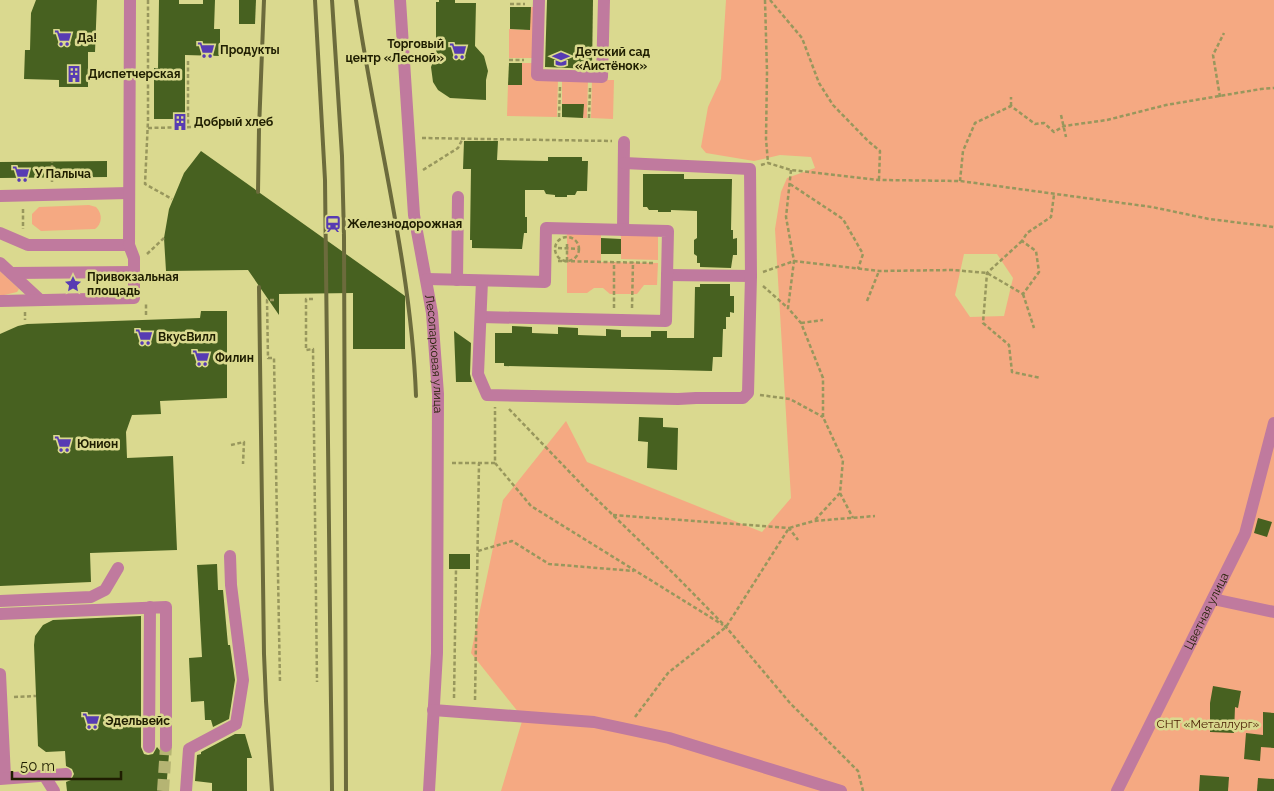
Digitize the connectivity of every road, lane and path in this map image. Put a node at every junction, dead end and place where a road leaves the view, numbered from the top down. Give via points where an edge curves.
1 (130, 0) edge
2 (148, 0) edge
3 (400, 0) edge
4 (539, 0) edge
5 (604, 0) edge
6 (764, 0) edge
7 (770, 0) edge
8 (1224, 33) dead end
9 (188, 61) dead end
10 (560, 76) junction
11 (590, 77) junction
12 (1274, 88) edge
13 (1011, 97) dead end
14 (1220, 97) junction
15 (1011, 106) junction
16 (1061, 115) dead end
17 (559, 117) dead end
18 (589, 118) dead end
19 (1064, 126) junction
20 (188, 127) dead end
21 (194, 127) dead end
22 (148, 128) junction
23 (408, 137) junction
24 (1066, 137) dead end
25 (463, 138) junction
26 (624, 142) joint
27 (52, 162) dead end
28 (624, 163) junction
29 (791, 170) junction
30 (411, 176) junction
31 (878, 180) junction
32 (960, 181) junction
33 (52, 182) dead end
34 (790, 184) junction
35 (129, 193) junction
36 (1054, 195) junction
37 (0, 196) edge
38 (458, 197) dead end
39 (172, 199) dead end
40 (1274, 227) edge
41 (622, 230) junction
42 (0, 233) edge
43 (567, 233) junction
44 (164, 238) dead end
45 (1022, 240) junction
46 (129, 245) junction
47 (555, 248) junction
48 (567, 248) junction
49 (579, 249) junction
50 (146, 255) dead end
51 (546, 260) junction
52 (567, 261) junction
53 (794, 261) junction
54 (614, 262) junction
55 (633, 262) junction
56 (0, 263) edge
57 (667, 269) junction
58 (858, 269) junction
59 (879, 271) junction
60 (134, 272) junction
61 (11, 273) junction
62 (987, 273) junction
63 (752, 276) junction
64 (427, 279) junction
65 (457, 280) junction
66 (482, 281) junction
67 (1023, 294) junction
68 (39, 299) junction
69 (313, 299) dead end
70 (0, 300) edge
71 (274, 300) dead end
72 (867, 301) dead end
73 (788, 308) junction
74 (481, 317) junction
75 (613, 320) junction
76 (632, 320) junction
77 (823, 320) dead end
78 (801, 323) junction
79 (1034, 328) dead end
80 (1040, 378) dead end
81 (748, 393) junction
82 (496, 396) junction
83 (823, 417) junction
84 (1274, 423) edge
85 (231, 445) dead end
86 (438, 462) junction
87 (479, 463) junction
88 (496, 463) junction
89 (243, 464) dead end
90 (840, 493) junction
91 (613, 515) junction
92 (875, 516) dead end
93 (853, 518) junction
94 (814, 521) junction
95 (789, 528) junction
96 (798, 540) dead end
97 (478, 551) junction
98 (230, 556) dead end
99 (118, 568) dead end
100 (456, 569) dead end
101 (636, 571) junction
102 (1213, 598) junction
103 (0, 601) edge
104 (150, 607) junction
105 (1274, 612) edge
106 (0, 614) edge
107 (726, 627) junction
108 (0, 674) edge
109 (280, 682) dead end
110 (318, 682) dead end
111 (36, 696) dead end
112 (1, 698) edge
113 (454, 706) dead end
114 (475, 706) dead end
115 (433, 710) junction
116 (627, 729) junction
117 (166, 746) tunnel mouth
118 (149, 747) dead end
119 (66, 774) dead end
120 (44, 775) junction
121 (2, 778) edge
122 (54, 791) edge
123 (186, 791) edge
124 (428, 791) edge
125 (841, 791) edge
126 (863, 791) edge
127 (1117, 791) edge

1 - 35 street
2 - 22 path
3 - 23 street, Лесопарковая улица
4 - 10 street via 538,76
5 - 11 street via 602,77
6 - 29 path via 768,163
7 - 31 path via 802,38 819,83 833,105 880,151
8 - 14 path via 1213,55
9 - 20 path
10 - 11 street
10 - 17 path
11 - 18 path
12 - 14 path
13 - 15 path
14 - 19 path
15 - 19 path via 1036,124 1044,123 1054,132
15 - 32 path via 975,123 963,151
16 - 19 path
19 - 24 path
21 - 22 path
22 - 39 path via 145,184
23 - 25 path
23 - 30 street, Лесопарковая улица
25 - 26 path
25 - 30 path via 458,148
26 - 28 street
27 - 33 path
28 - 41 street
28 - 63 street via 750,169
29 - 31 path
29 - 34 path
30 - 64 street, Лесопарковая улица via 414,215
31 - 32 path
32 - 36 path
34 - 53 path via 786,217
34 - 58 path via 843,219 863,254
35 - 37 street
35 - 46 street
36 - 40 path
36 - 45 path via 1051,217
38 - 65 street
41 - 43 street
41 - 57 street via 668,231
42 - 46 street via 28,245
43 - 47 path
43 - 48 path
43 - 49 path via 575,239
43 - 51 street via 546,228
44 - 50 path
45 - 62 path
45 - 67 path via 1036,250 1039,272
46 - 60 street via 134,258
47 - 48 path
47 - 52 path via 559,258
48 - 49 path
48 - 52 path
49 - 52 path via 577,256
51 - 52 path
51 - 66 street via 545,282
52 - 54 path
53 - 58 path
53 - 63 path
53 - 73 path
54 - 55 path
54 - 75 path
55 - 57 path
55 - 76 path
56 - 61 street
57 - 63 street
57 - 76 street via 666,321
58 - 59 path
59 - 62 path
59 - 72 path
60 - 61 street
60 - 68 street via 134,298
61 - 68 street
62 - 67 path
62 - 80 path via 983,323 1009,345 1012,372
63 - 73 path
63 - 81 street
64 - 65 street
64 - 86 street, Лесопарковая улица via 436,350
65 - 66 street
66 - 74 street
67 - 79 path
68 - 70 street
69 - 110 path via 306,300 306,350 313,350
71 - 109 path via 267,300 267,309 268,358 274,358
73 - 78 path
74 - 75 street
74 - 82 street via 478,374 487,395
75 - 76 street
77 - 78 path
78 - 83 path via 823,378
81 - 82 street via 742,398 678,399
81 - 83 path via 790,399
82 - 88 path
82 - 91 path
83 - 90 path via 843,460
84 - 102 street, Цветная улица via 1245,534
85 - 89 path via 244,442
86 - 87 path
86 - 115 street, Лесопарковая улица via 438,653
87 - 88 path
87 - 97 path
88 - 101 path via 531,506
90 - 93 path
90 - 94 path
91 - 95 path
91 - 107 path
92 - 93 path
93 - 94 path
94 - 95 path
95 - 96 path
95 - 107 path
97 - 101 path via 512,541 549,564
97 - 114 path
98 - 123 street via 243,680 236,724 189,749
99 - 103 street via 106,590 91,597
100 - 113 path
101 - 107 path
102 - 105 street
102 - 127 street, Цветная улица
104 - 106 street
104 - 117 street via 166,606
104 - 118 street
107 - 116 path via 668,673
107 - 126 path via 790,703 858,771
108 - 112 street
111 - 112 path
112 - 121 street
115 - 116 street via 594,722
115 - 124 street, Лесопарковая улица
116 - 125 street via 669,738
119 - 120 street
120 - 121 street
120 - 122 street

